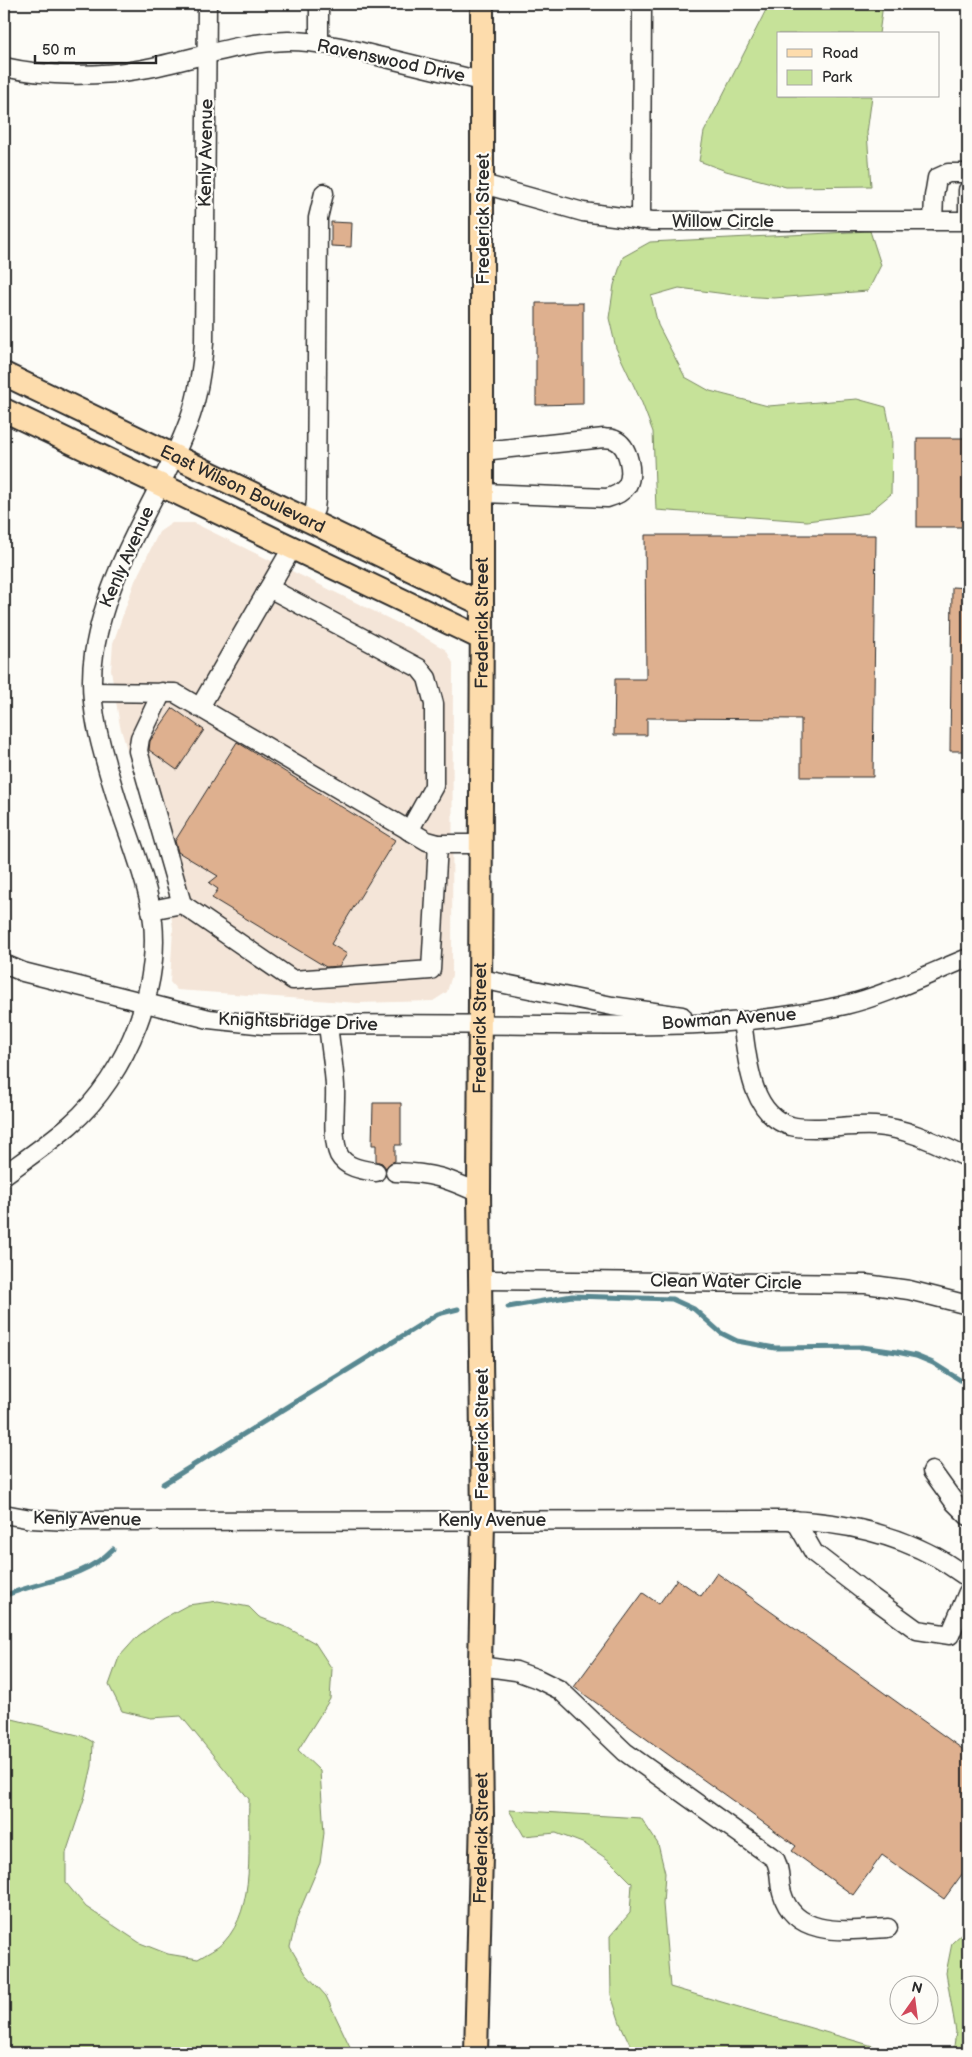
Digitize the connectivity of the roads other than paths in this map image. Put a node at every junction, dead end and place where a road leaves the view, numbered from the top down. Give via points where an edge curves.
1 (208, 4) edge
2 (319, 4) edge
3 (482, 4) edge
4 (642, 4) edge
5 (319, 43) junction
6 (207, 54) junction
7 (4, 68) edge
8 (481, 81) junction
9 (968, 173) edge
10 (483, 184) junction
11 (968, 190) edge
12 (324, 193) dead end
13 (641, 220) junction
14 (933, 221) junction
15 (968, 221) edge
16 (4, 374) edge
17 (4, 410) edge
18 (483, 451) junction
19 (174, 456) junction
20 (160, 485) junction
21 (482, 493) junction
22 (309, 521) junction
23 (292, 548) junction
24 (396, 563) junction
25 (269, 588) junction
26 (482, 604) junction
27 (481, 638) junction
28 (93, 692) junction
29 (162, 692) junction
30 (200, 707) junction
31 (408, 831) junction
32 (438, 844) junction
33 (482, 844) junction
34 (182, 904) junction
35 (151, 910) junction
36 (968, 958) edge
37 (4, 964) edge
38 (481, 979) junction
39 (146, 1004) junction
40 (736, 1022) junction
41 (328, 1024) junction
42 (480, 1024) junction
43 (968, 1158) edge
44 (376, 1172) dead end
45 (395, 1172) dead end
46 (4, 1175) edge
47 (480, 1194) junction
48 (481, 1280) junction
49 (968, 1305) edge
50 (932, 1471) dead end
51 (4, 1514) edge
52 (968, 1516) edge
53 (482, 1520) junction
54 (795, 1520) junction
55 (968, 1578) edge
56 (968, 1592) edge
57 (480, 1666) junction
58 (888, 1928) dead end
59 (476, 2053) edge

1 - 6 street, Kenly Avenue
2 - 5 street
3 - 8 main road, Frederick Street
4 - 13 street
5 - 6 street, Ravenswood Drive via 256,44
5 - 8 street, Ravenswood Drive
6 - 7 street, Ravenswood Drive via 142,69 97,74
6 - 19 street, Kenly Avenue via 204,343 200,383 191,416
8 - 10 main road, Frederick Street
9 - 14 street via 948,172 937,178
10 - 13 street, Willow Circle via 583,212
10 - 18 main road, Frederick Street
11 - 15 street
12 - 22 street via 318,218 316,500
13 - 14 street, Willow Circle
14 - 15 street, Willow Circle
16 - 19 main road, East Wilson Boulevard
17 - 20 main road, East Wilson Boulevard
18 - 21 main road, Frederick Street
18 - 21 street via 604,438 616,440 624,446 630,471 628,484 618,495 607,498
19 - 20 street, Kenly Avenue
19 - 22 main road, East Wilson Boulevard
20 - 23 main road, East Wilson Boulevard
20 - 28 street, Kenly Avenue via 110,589 93,657
21 - 26 main road, Frederick Street
22 - 24 main road, East Wilson Boulevard
23 - 24 main road via 299,539 307,536 374,569 387,569
23 - 25 street
23 - 27 main road, East Wilson Boulevard
24 - 26 main road, East Wilson Boulevard
25 - 30 street
25 - 31 street via 419,668 427,678 434,704 434,786
26 - 27 main road, Frederick Street
27 - 33 main road, Frederick Street
28 - 29 street
28 - 35 street, Kenly Avenue via 102,752
29 - 30 street via 175,692
29 - 34 street via 140,738 138,751
30 - 31 street
31 - 32 street
32 - 33 street
32 - 34 street via 431,970 293,980
33 - 38 main road, Frederick Street
34 - 35 street
35 - 39 street, Kenly Avenue via 154,933
36 - 40 street, Bowman Avenue via 892,990 847,1004 796,1016
37 - 39 street, Knightsbridge Drive via 23,972
38 - 40 street via 612,1006
38 - 42 main road, Frederick Street
39 - 41 street, Knightsbridge Drive via 231,1023
39 - 46 street, Kenly Avenue via 114,1072 94,1100 71,1124
40 - 42 street, Bowman Avenue via 634,1026
40 - 43 street via 760,1101 775,1118 790,1126 876,1126 913,1133
41 - 42 street, Knightsbridge Drive
41 - 44 street via 335,1084 336,1142 340,1156 347,1164
42 - 47 main road, Frederick Street
45 - 47 street via 423,1172
47 - 48 main road, Frederick Street
48 - 49 street, Clean Water Circle via 866,1284 909,1290
48 - 53 main road, Frederick Street
50 - 52 street
51 - 53 street, Kenly Avenue via 68,1521
53 - 54 street, Kenly Avenue
53 - 57 main road, Frederick Street
54 - 55 street, Kenly Avenue via 872,1531 937,1557
54 - 56 street via 814,1553 917,1630 950,1635
57 - 58 street via 516,1671 560,1690 625,1752 775,1859 789,1909 802,1920 820,1929
57 - 59 main road, Frederick Street via 482,1816

